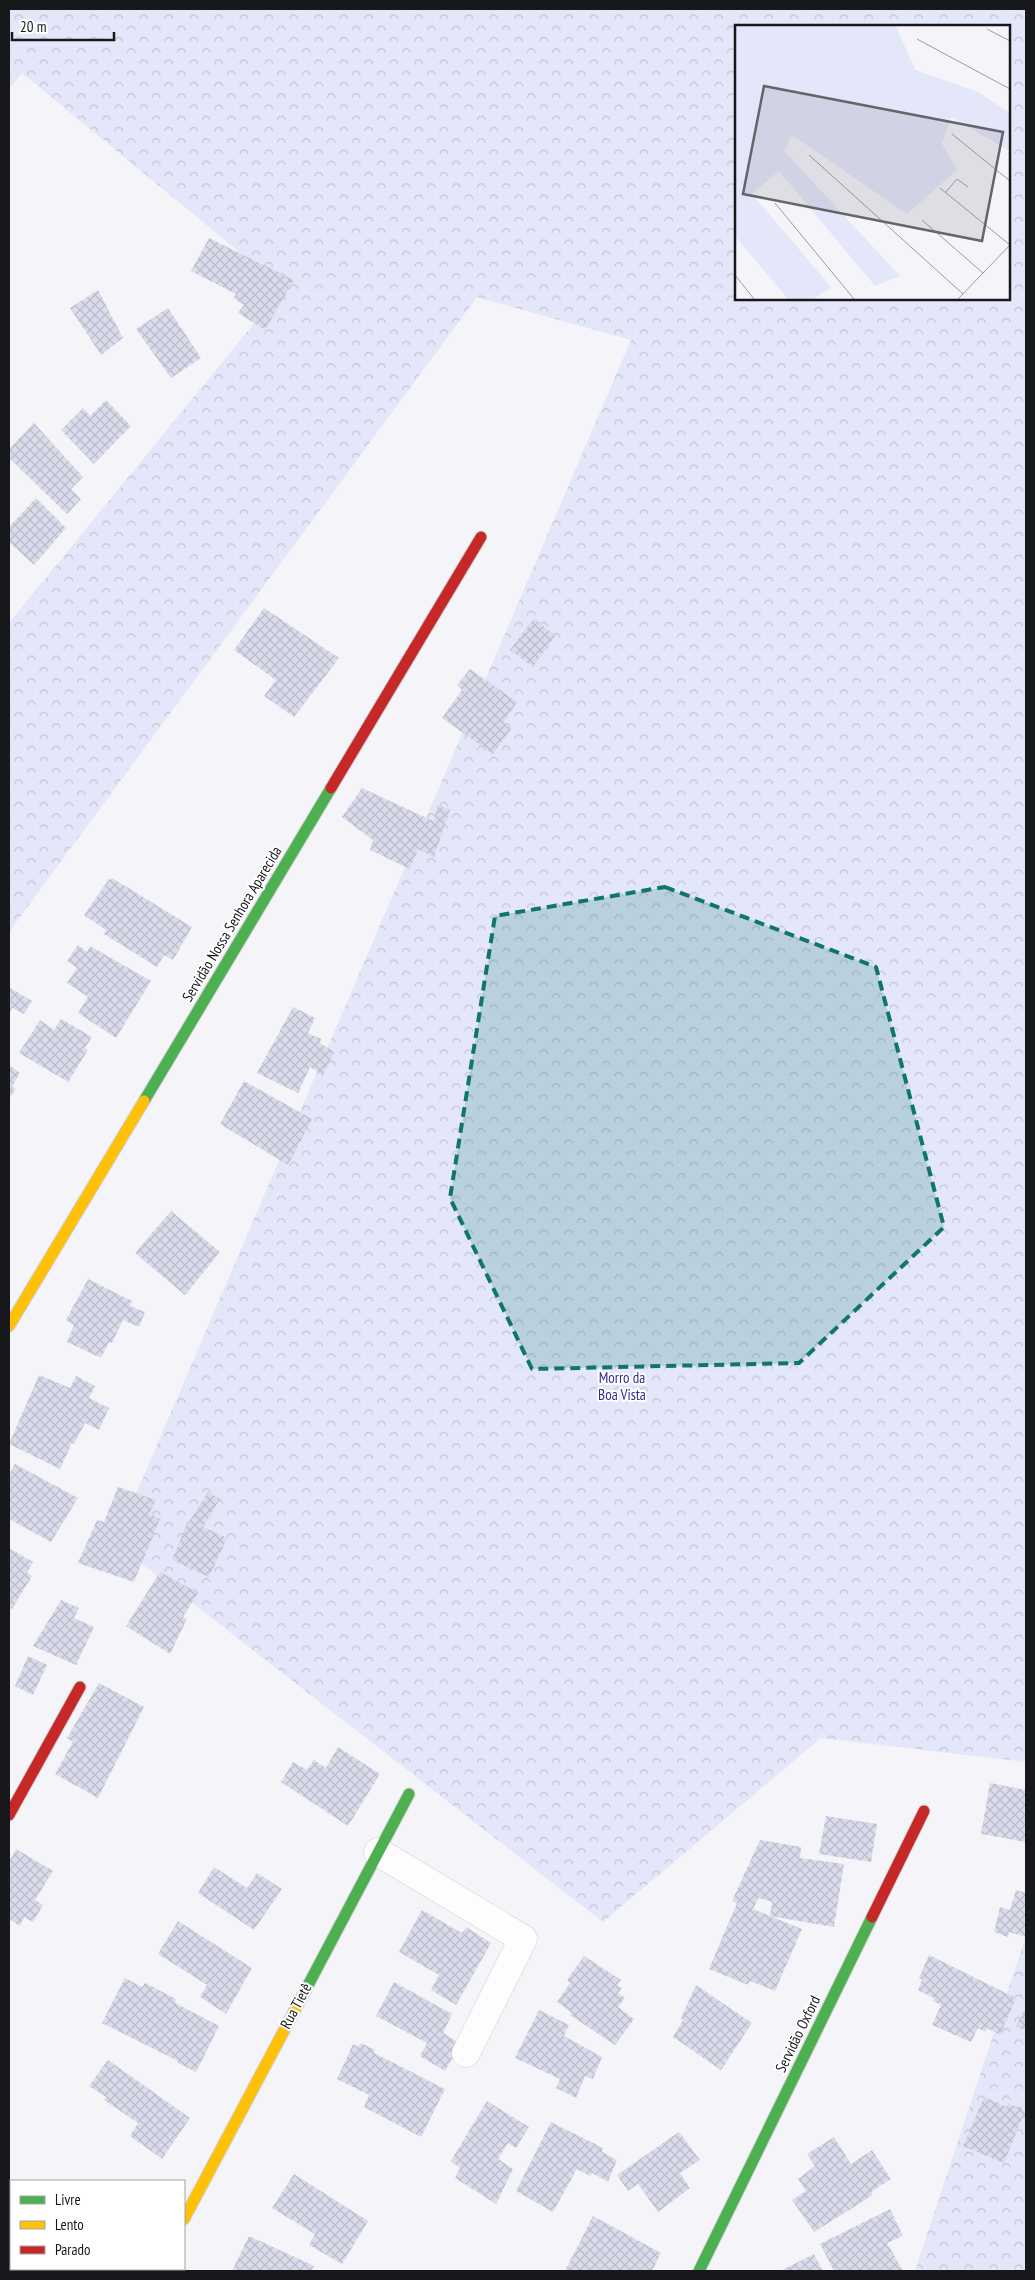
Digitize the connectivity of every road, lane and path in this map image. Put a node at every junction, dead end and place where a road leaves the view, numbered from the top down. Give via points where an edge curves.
1 (481, 537) dead end
2 (9, 1326) edge
3 (80, 1687) dead end
4 (409, 1794) dead end
5 (924, 1811) dead end
6 (9, 1815) edge
7 (378, 1852) junction
8 (466, 2053) dead end
9 (185, 2217) edge
10 (699, 2271) edge

1 - 2 street, Servidão Nossa Senhora Aparecida
3 - 6 street
4 - 7 street, Rua Tietê
5 - 10 street, Servidão Oxford
7 - 8 street via 523,1939
7 - 9 street, Rua Tietê

